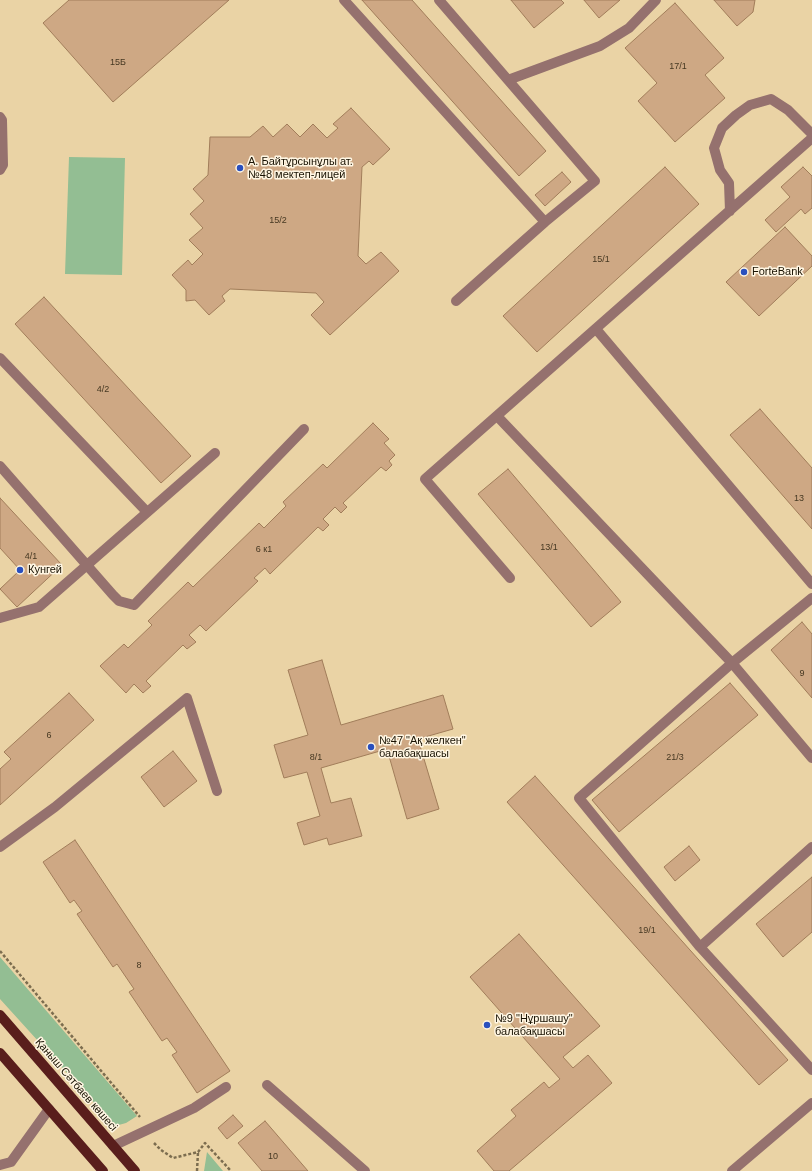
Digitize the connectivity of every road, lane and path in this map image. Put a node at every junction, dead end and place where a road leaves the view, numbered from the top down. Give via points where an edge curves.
1 (344, 0) edge
2 (439, 0) edge
3 (656, 0) edge
4 (508, 80) junction
5 (0, 117) edge
6 (812, 134) edge
7 (812, 138) edge
8 (0, 170) edge
9 (730, 211) junction
10 (545, 222) junction
11 (456, 301) dead end
12 (596, 329) junction
13 (0, 358) edge
14 (497, 416) junction
15 (304, 429) dead end
16 (215, 453) dead end
17 (0, 466) edge
18 (147, 512) junction
19 (86, 566) junction
20 (510, 578) dead end
21 (812, 584) edge
22 (812, 598) edge
23 (0, 618) edge
24 (732, 663) junction
25 (812, 758) edge
26 (217, 791) dead end
27 (0, 847) edge
28 (812, 847) edge
29 (700, 947) junction
30 (0, 951) edge
31 (0, 1015) edge
32 (0, 1053) edge
33 (812, 1070) edge
34 (267, 1085) dead end
35 (226, 1088) dead end
36 (812, 1103) edge
37 (49, 1109) junction
38 (150, 1129) junction
39 (113, 1146) junction
40 (198, 1152) junction
41 (0, 1165) edge
42 (102, 1171) edge
43 (135, 1171) edge
44 (197, 1171) edge
45 (231, 1171) edge
46 (365, 1171) edge
47 (732, 1171) edge

1 - 10 lane
2 - 4 lane
3 - 4 lane via 629,28 600,46
4 - 10 lane via 595,181
5 - 8 lane via 3,165
6 - 9 lane via 788,110 771,99 750,105 722,128 714,148 720,170 729,183
7 - 9 lane
9 - 12 lane
10 - 11 lane
12 - 14 lane
12 - 21 lane
13 - 18 lane
14 - 20 lane via 425,479
14 - 24 lane
15 - 19 lane via 134,605 119,601
16 - 18 lane
17 - 19 lane
18 - 19 lane
19 - 23 lane via 39,607
22 - 24 lane
24 - 25 lane
24 - 29 lane via 579,798
26 - 27 lane via 187,698 54,807
28 - 29 lane
29 - 33 lane
30 - 38 path
31 - 39 main road, Қаныш Сәтбаев көшесі
32 - 37 main road
34 - 46 lane
35 - 38 lane via 194,1108
36 - 47 lane
37 - 41 lane via 11,1162
37 - 42 main road
38 - 39 lane
38 - 40 path via 152,1141 173,1158
39 - 43 main road, Қаныш Сәтбаев көшесі
40 - 44 path
40 - 45 path via 205,1143

